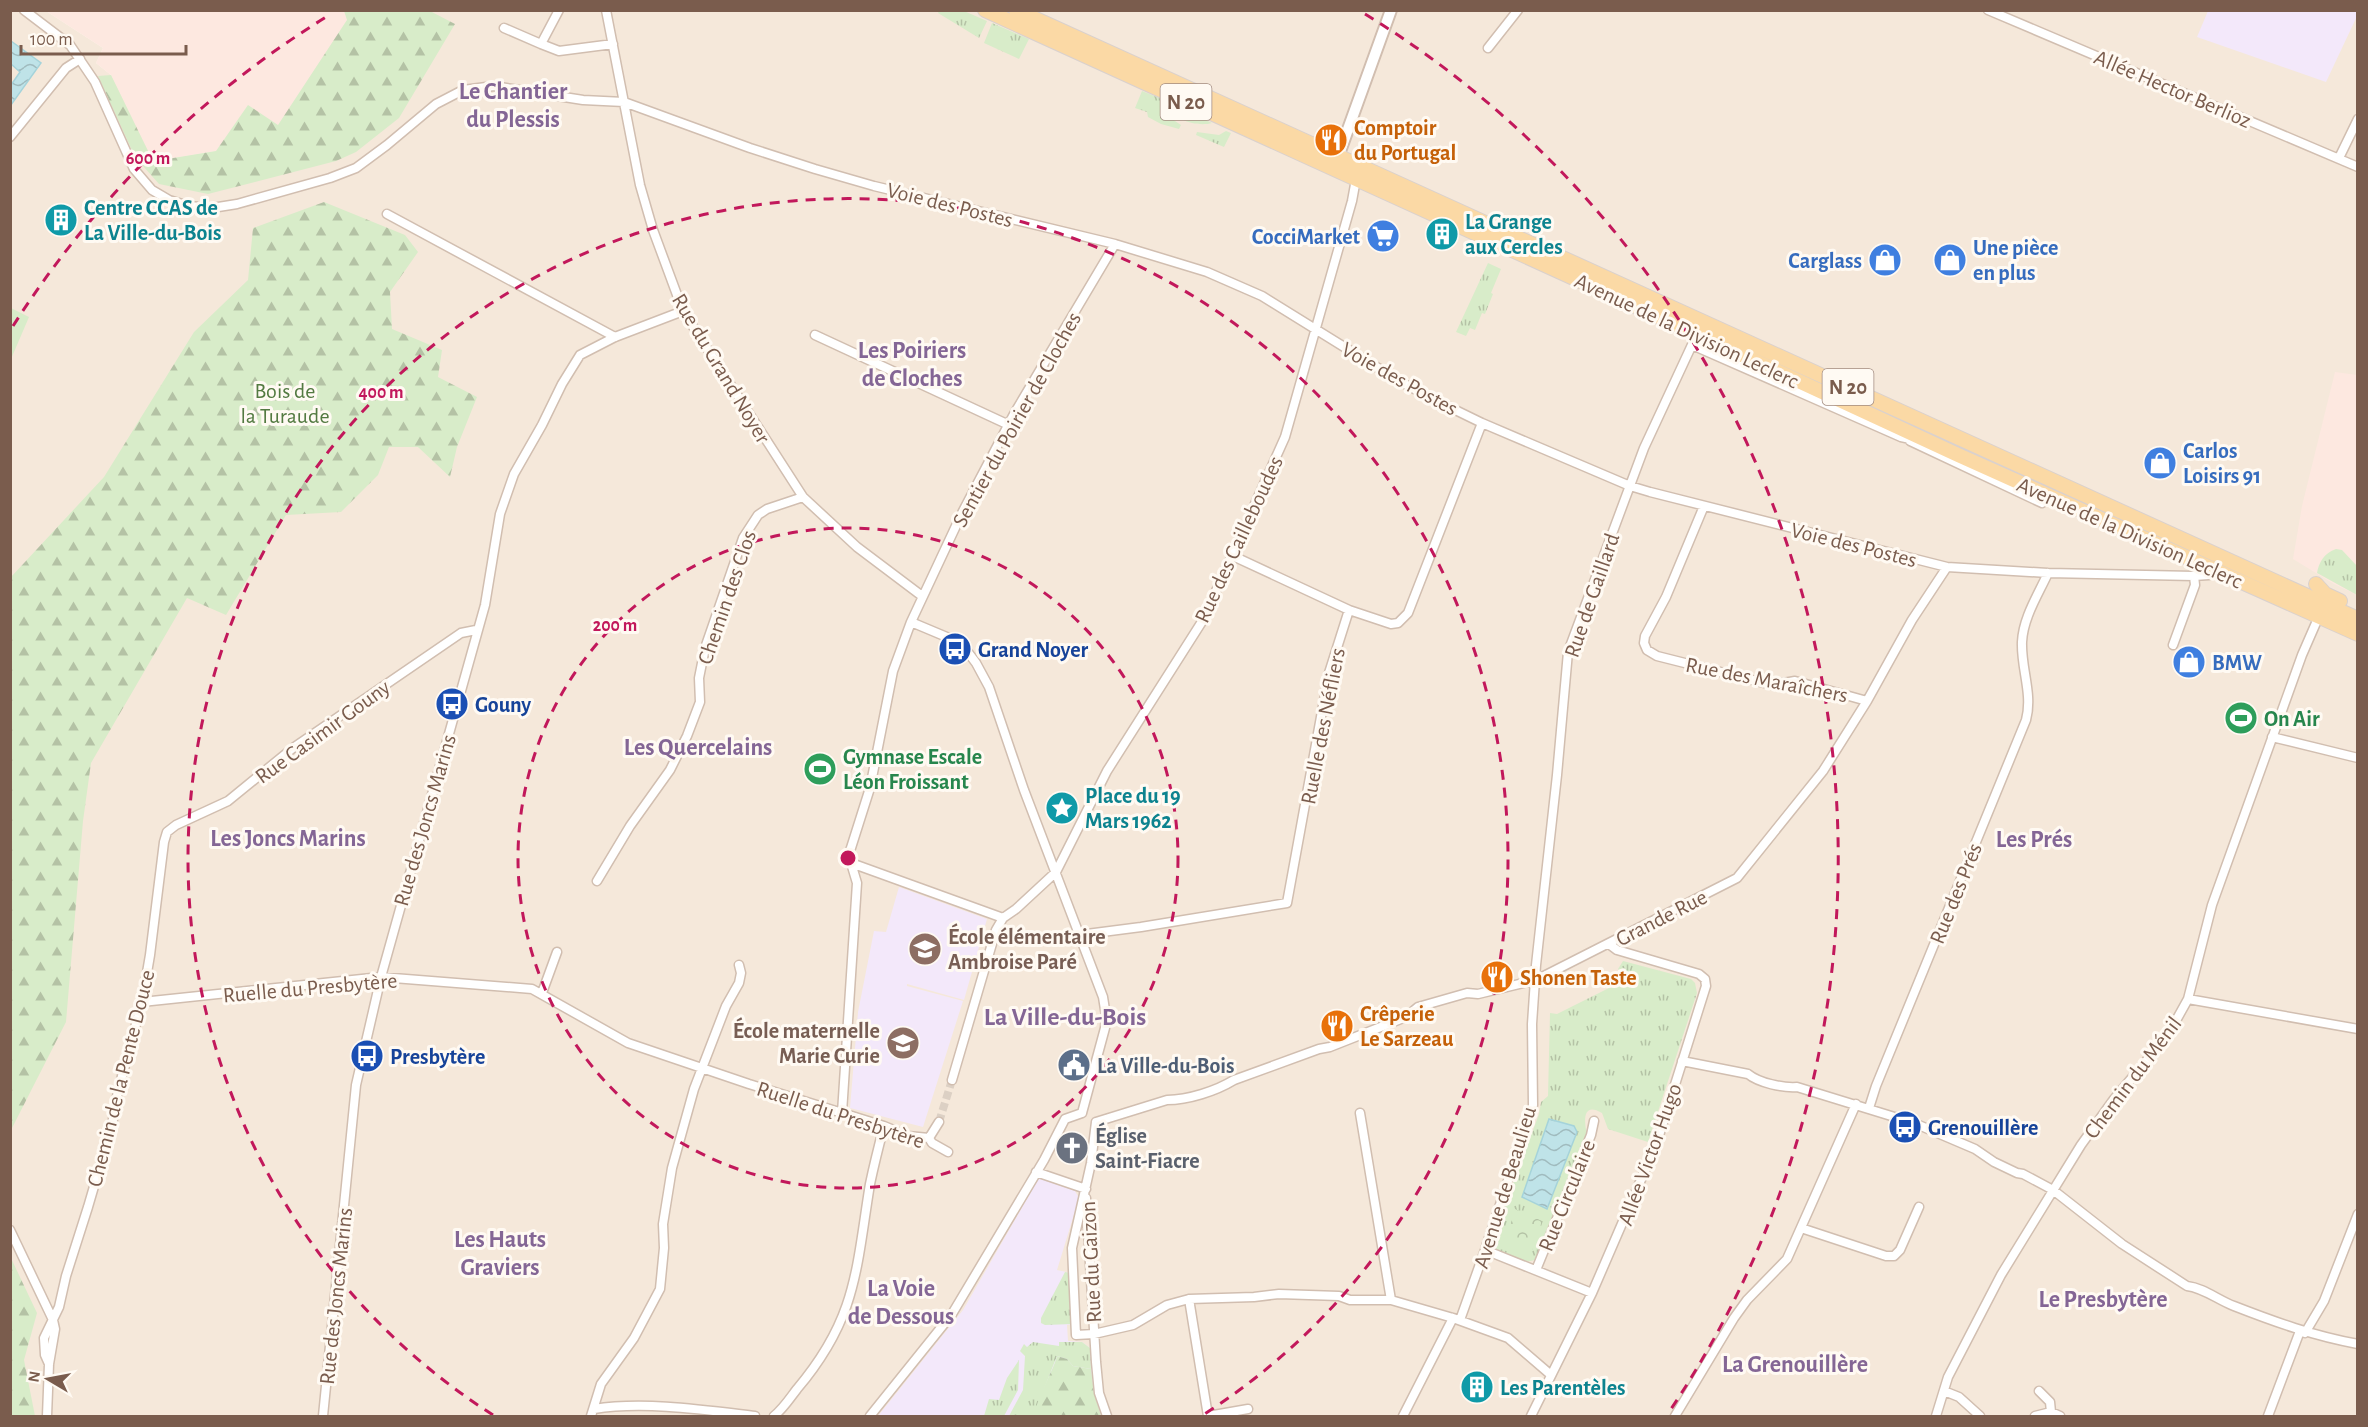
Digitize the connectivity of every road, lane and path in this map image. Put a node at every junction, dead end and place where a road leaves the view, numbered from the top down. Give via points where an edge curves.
1 (24, 10) edge
2 (559, 10) edge
3 (606, 10) edge
4 (985, 10) edge
5 (1016, 10) edge
6 (1390, 10) edge
7 (1518, 10) edge
8 (1988, 10) edge
9 (504, 28) dead end
10 (541, 44) junction
11 (613, 44) junction
12 (1488, 48) dead end
13 (80, 59) junction
14 (624, 102) junction
15 (2358, 119) edge
16 (10, 137) edge
17 (1338, 157) junction
18 (2339, 159) junction
19 (2358, 167) edge
20 (1356, 179) junction
21 (387, 214) dead end
22 (1115, 244) junction
23 (683, 311) junction
24 (1315, 330) junction
25 (815, 335) dead end
26 (615, 337) junction
27 (1695, 340) junction
28 (1482, 423) junction
29 (1009, 424) junction
30 (1901, 437) junction
31 (1930, 442) junction
32 (1630, 486) junction
33 (2046, 495) junction
34 (803, 497) junction
35 (1704, 506) junction
36 (1233, 556) junction
37 (1947, 567) junction
38 (2219, 571) junction
39 (2048, 573) junction
40 (2194, 576) junction
41 (2316, 584) dead end
42 (922, 596) junction
43 (1349, 610) junction
44 (2358, 610) edge
45 (2319, 616) junction
46 (2358, 619) edge
47 (911, 622) junction
48 (476, 630) junction
49 (2358, 634) edge
50 (2173, 645) dead end
51 (1867, 700) junction
52 (2272, 737) junction
53 (2358, 758) edge
54 (167, 832) joint
55 (1049, 852) junction
56 (1066, 853) junction
57 (851, 863) junction
58 (1056, 872) junction
59 (597, 881) dead end
60 (1003, 918) junction
61 (1078, 935) junction
62 (1609, 944) junction
63 (557, 952) dead end
64 (739, 965) dead end
65 (381, 977) junction
66 (1536, 980) junction
67 (542, 993) junction
68 (2188, 999) junction
69 (142, 1002) junction
70 (2358, 1029) edge
71 (1682, 1061) junction
72 (702, 1068) junction
73 (952, 1080) tunnel mouth
74 (1856, 1104) junction
75 (1869, 1108) junction
76 (842, 1113) junction
77 (1082, 1113) junction
78 (1360, 1113) dead end
79 (1594, 1120) dead end
80 (939, 1122) tunnel mouth
81 (1096, 1122) junction
82 (884, 1126) junction
83 (929, 1138) junction
84 (948, 1152) dead end
85 (1036, 1172) junction
86 (1086, 1189) junction
87 (2053, 1190) junction
88 (1919, 1207) dead end
89 (2358, 1214) edge
90 (2355, 1227) edge
91 (1801, 1228) junction
92 (10, 1230) edge
93 (1485, 1250) junction
94 (1536, 1270) junction
95 (1592, 1293) junction
96 (1189, 1299) junction
97 (1391, 1300) junction
98 (1456, 1319) junction
99 (53, 1320) junction
100 (2303, 1332) junction
101 (1094, 1335) junction
102 (2358, 1344) edge
103 (1551, 1375) junction
104 (1944, 1391) junction
105 (2039, 1391) dead end
106 (1248, 1409) dead end
107 (2051, 1412) junction
108 (592, 1413) edge
109 (47, 1416) edge
110 (323, 1416) edge
111 (755, 1416) edge
112 (774, 1416) edge
113 (870, 1416) edge
114 (1107, 1416) edge
115 (1403, 1416) edge
116 (1531, 1416) edge
117 (1675, 1416) edge
118 (1936, 1416) edge
119 (1980, 1416) edge
120 (2035, 1416) edge
121 (2060, 1416) edge
122 (2268, 1416) edge

1 - 13 street, Voie des Postes via 70,45
2 - 10 street
3 - 11 street, Rue du Grand Noyer
4 - 20 main road, Avenue de la Division Leclerc / N 20
5 - 17 main road, Avenue de la Division Leclerc / N 20
6 - 17 street
7 - 12 street
8 - 18 street, Allée Hector Berlioz
9 - 10 street
10 - 11 street via 559,51
11 - 14 street, Rue du Grand Noyer
13 - 14 street, Voie des Postes via 95,82 134,169 152,190 169,200 212,208 356,168 436,104 463,90 494,86 583,100
13 - 16 street via 66,68
14 - 22 street, Voie des Postes via 815,169
14 - 23 street, Rue du Grand Noyer via 640,185
15 - 18 street
17 - 20 street
17 - 46 main road, Avenue de la Division Leclerc / N 20
18 - 19 street, Allée Hector Berlioz
20 - 24 street, Rue des Cailleboudes
20 - 27 main road, Avenue de la Division Leclerc / N 20
21 - 26 street
22 - 24 street, Voie des Postes via 1234,283
22 - 29 street, Sentier du Poirier de Cloches
23 - 26 street, Rue des Joncs Marins
23 - 34 street, Rue du Grand Noyer
24 - 28 street, Voie des Postes via 1399,381
24 - 36 street, Rue des Cailleboudes via 1285,437
25 - 29 street
26 - 48 street, Rue des Joncs Marins via 580,355 514,474 501,514 487,594
27 - 30 street
27 - 31 main road, Avenue de la Division Leclerc / N 20
27 - 32 street, Rue de Gaillard
28 - 32 street, Voie des Postes
28 - 43 street via 1408,613 1391,624
29 - 42 street, Sentier du Poirier de Cloches
30 - 31 street
30 - 33 street via 2042,503
31 - 33 main road, Avenue de la Division Leclerc / N 20
32 - 35 street, Voie des Postes
32 - 66 street, Rue de Gaillard via 1568,652
33 - 38 main road, Avenue de la Division Leclerc / N 20
34 - 42 street, Rue du Grand Noyer via 857,547
34 - 59 street, Chemin des Clos via 758,514 742,538 705,648 699,678 700,702 687,736 670,770
35 - 37 street, Voie des Postes
35 - 51 street, Rue des Maraîchers via 1666,597 1645,636 1647,650 1657,656 1772,685 1795,681
36 - 43 street
36 - 56 street, Rue des Cailleboudes via 1203,620 1107,771
37 - 39 street, Voie des Postes
37 - 51 street, Grande Rue
38 - 40 street, Voie des Postes
38 - 45 main road, Avenue de la Division Leclerc / N 20
39 - 40 street, Voie des Postes
39 - 75 street, Rue des Prés via 2024,627 2022,656 2029,695 2026,720
40 - 50 street via 2195,585
41 - 44 main road via 2325,594
42 - 47 street, Sentier du Poirier de Cloches
43 - 61 street, Ruelle des Néfliers via 1329,673 1287,903
45 - 49 main road, Avenue de la Division Leclerc / N 20
45 - 52 street, Chemin du Ménil
47 - 55 street via 956,640 969,652 998,709
47 - 57 street, Sentier du Poirier de Cloches via 893,671 870,788 850,851
48 - 54 street, Rue Casimir Gouny via 461,633 293,748 228,801
48 - 65 street, Rue des Joncs Marins
51 - 62 street, Grande Rue via 1823,771 1737,878
52 - 53 street
52 - 68 street, Chemin du Ménil via 2212,905
54 - 69 street, Chemin de la Pente Douce
55 - 56 street
55 - 58 street
56 - 58 street, Rue des Cailleboudes
57 - 60 street
57 - 76 street, Sentier du Poirier de Cloches via 857,883
58 - 60 street, Rue des Cailleboudes
58 - 61 street
60 - 73 street via 996,930
61 - 77 street via 1103,997 1106,1016
62 - 66 street, Grande Rue
62 - 71 street, Allée Victor Hugo via 1705,978 1706,986
63 - 67 street
64 - 72 street via 739,983
65 - 67 street, Ruelle du Presbytère
65 - 69 street, Ruelle du Presbytère
65 - 110 street, Rue des Joncs Marins via 356,1086
66 - 81 street, Grande Rue via 1418,1007 1385,1026 1224,1086
66 - 93 street, Avenue de Beaulieu via 1533,1106
67 - 72 street, Ruelle du Presbytère via 628,1043
68 - 70 street
68 - 87 street, Chemin du Ménil via 2168,1035 2114,1099
69 - 99 street, Chemin de la Pente Douce via 103,1156
71 - 74 street via 1748,1074 1754,1079
71 - 95 street, Allée Victor Hugo via 1656,1145
72 - 76 street, Ruelle du Presbytère
72 - 108 street via 672,1168 663,1224 660,1289 634,1338 601,1384
74 - 75 street
74 - 91 street
75 - 87 street via 1959,1141
76 - 82 street, Ruelle du Presbytère
77 - 81 street
77 - 85 street via 1065,1119
78 - 97 street
79 - 94 street, Rue Circulaire
80 - 83 street
81 - 86 street, Rue du Gaizon
82 - 83 street, Ruelle du Presbytère via 908,1136
82 - 112 street via 847,1308 818,1364
83 - 84 street, Ruelle du Presbytère
85 - 86 street
85 - 113 street via 952,1314
86 - 101 street, Rue du Gaizon
86 - 101 street, Rue du Gaizon via 1072,1248 1076,1335
87 - 100 street via 2122,1244 2187,1286
87 - 104 street, Chemin du Ménil via 2001,1275
88 - 91 street via 1894,1256
89 - 90 street
90 - 100 street via 2324,1301
91 - 117 street via 1787,1259 1734,1318
92 - 99 street
93 - 94 street
93 - 98 street, Avenue de Beaulieu
94 - 95 street
95 - 103 street, Allée Victor Hugo
96 - 97 street via 1279,1294
96 - 101 street via 1167,1305 1133,1325
96 - 106 street via 1208,1416
97 - 98 street
98 - 103 street via 1508,1338
98 - 115 street, Avenue de Beaulieu
99 - 109 street
100 - 102 street
100 - 122 street
101 - 114 street, Rue du Gaizon via 1100,1393
103 - 116 street, Allée Victor Hugo
104 - 118 street, Chemin du Ménil
104 - 119 street via 1959,1397
105 - 107 street via 2050,1402
107 - 120 street
107 - 121 street
108 - 111 street via 608,1407 675,1408

